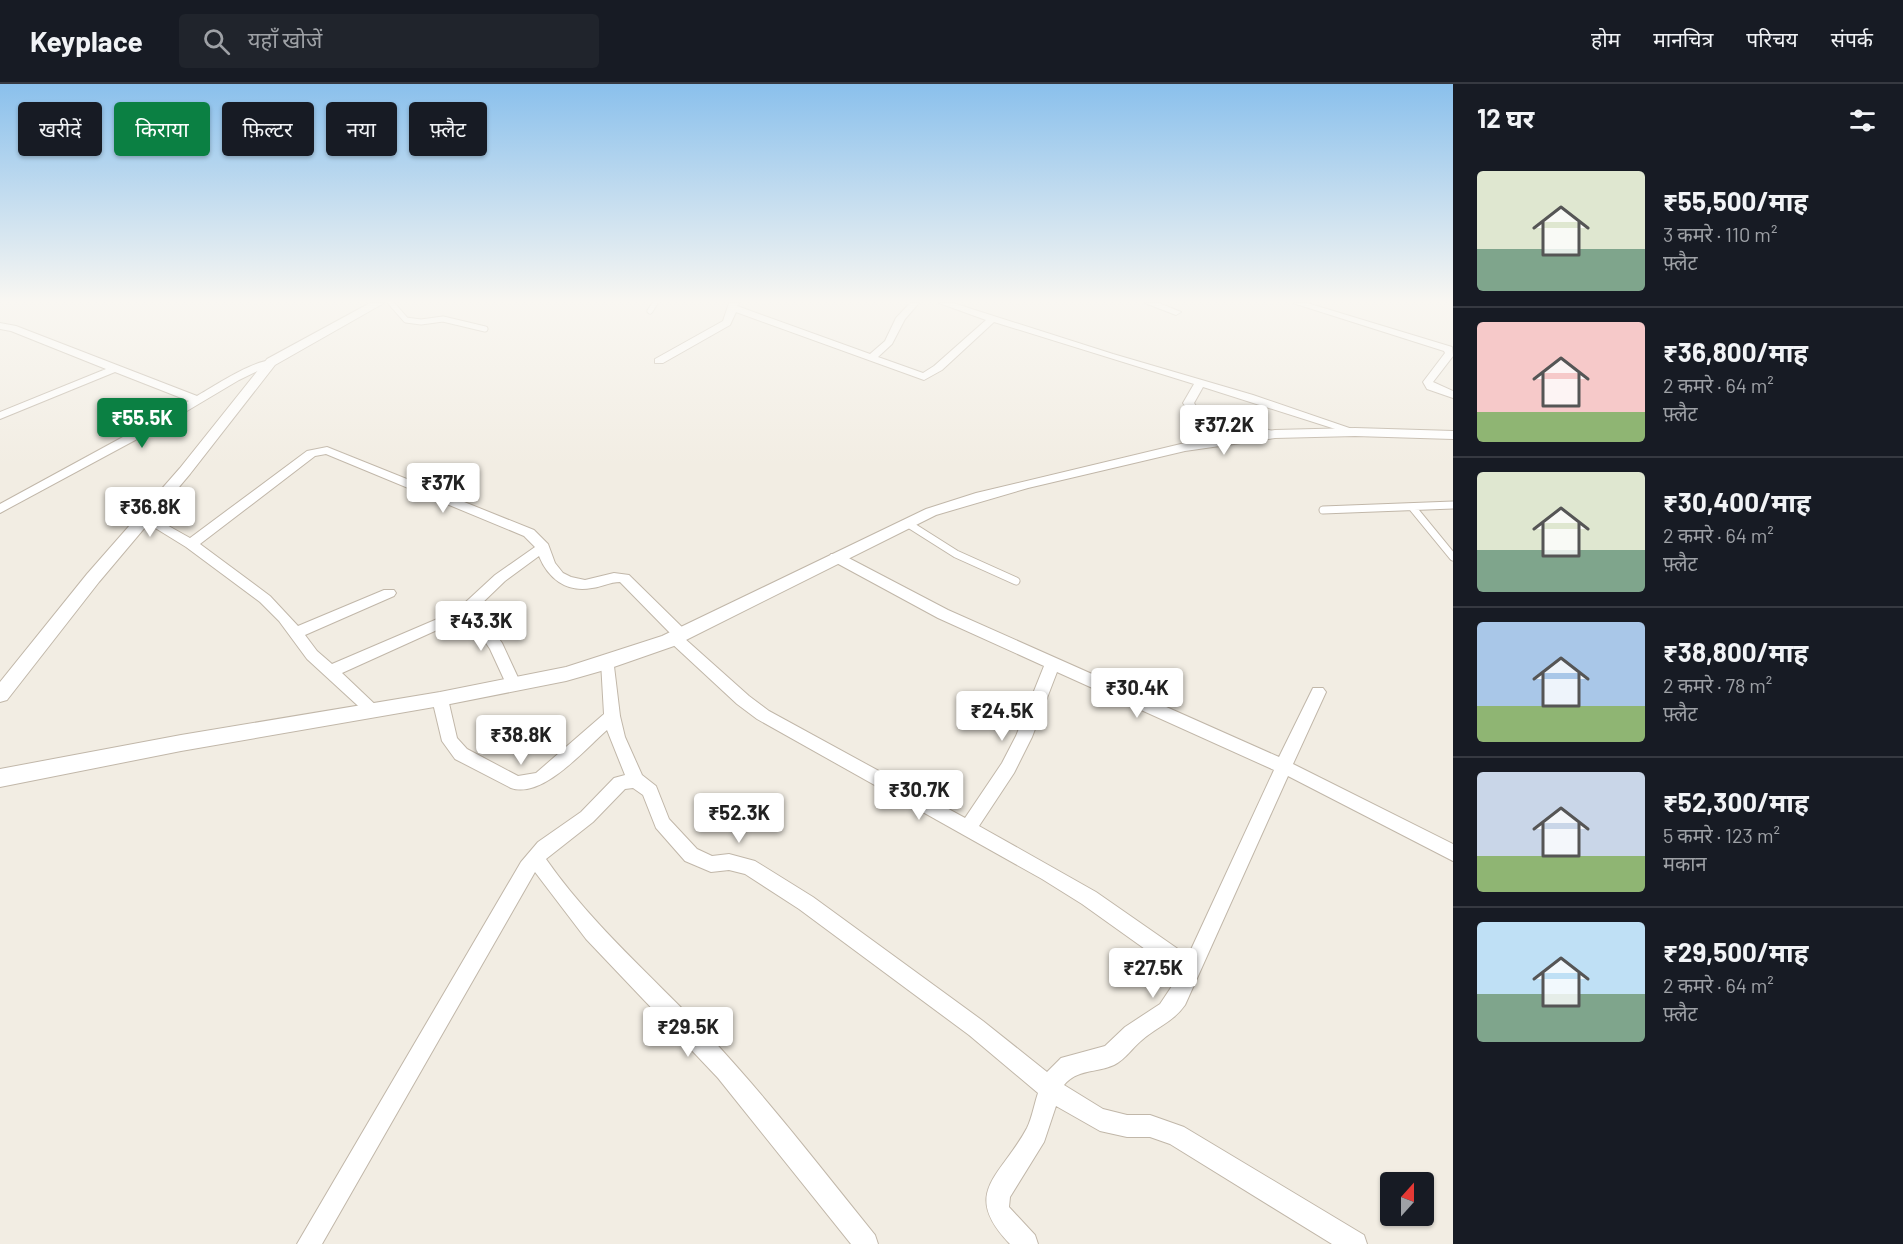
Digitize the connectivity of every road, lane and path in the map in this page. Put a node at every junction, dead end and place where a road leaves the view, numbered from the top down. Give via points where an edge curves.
1 (85, 357) edge
2 (279, 357) edge
3 (666, 357) edge
4 (949, 357) edge
5 (1112, 357) edge
6 (1447, 357) edge
7 (870, 358) edge
8 (274, 360) junction
9 (659, 361) dead end
10 (115, 369) junction
11 (1201, 382) junction
12 (1453, 395) edge
13 (198, 400) junction
14 (0, 416) edge
15 (1355, 432) junction
16 (1275, 434) junction
17 (1453, 435) edge
18 (1453, 505) edge
19 (1412, 507) junction
20 (0, 509) edge
21 (1323, 510) dead end
22 (145, 518) junction
23 (907, 523) junction
24 (191, 544) junction
25 (543, 547) junction
26 (836, 557) junction
27 (1453, 557) edge
28 (1016, 581) dead end
29 (389, 593) dead end
30 (470, 608) junction
31 (296, 633) junction
32 (677, 636) junction
33 (608, 662) junction
34 (1052, 664) junction
35 (329, 672) junction
36 (513, 684) junction
37 (1318, 692) dead end
38 (0, 695) edge
39 (440, 699) junction
40 (374, 711) junction
41 (612, 716) junction
42 (1282, 765) junction
43 (0, 778) edge
44 (636, 780) junction
45 (968, 828) junction
46 (1453, 853) edge
47 (535, 857) junction
48 (1191, 970) junction
49 (1050, 1089) junction
50 (309, 1244) edge
51 (866, 1244) edge
52 (1026, 1244) edge
53 (1355, 1244) edge

1 - 10 street
2 - 8 street
3 - 9 street
4 - 7 street via 927,377
5 - 11 street
6 - 12 street via 1428,382 1431,387
8 - 13 street
8 - 22 street
10 - 13 street
10 - 14 street
11 - 15 street
11 - 16 street via 1188,403 1192,408
13 - 20 street
15 - 16 street
15 - 17 street
16 - 23 street via 1185,447 988,494
18 - 19 lane
19 - 21 lane
19 - 27 lane
22 - 24 street
22 - 38 street
23 - 26 street
23 - 28 lane via 956,554
24 - 25 street via 321,449 529,533
24 - 31 street via 265,599
25 - 30 street via 500,578
25 - 32 street via 548,564 564,580 594,585 624,578
26 - 32 street
26 - 34 street via 943,614
29 - 31 street
30 - 35 street via 449,622
30 - 36 street via 497,647
31 - 35 street
32 - 33 street
32 - 45 street via 763,715
33 - 36 street
33 - 41 street
34 - 42 street
34 - 45 street via 1024,738
35 - 40 street
36 - 39 street
37 - 42 street
39 - 40 street
39 - 41 street via 450,741 461,754 516,783 540,779
40 - 43 street
41 - 44 street
42 - 46 street
42 - 48 street
44 - 47 street via 620,783 587,817
44 - 49 street via 650,791 662,823 691,855 711,864 729,862 749,867 806,903 976,1028
45 - 48 street via 1089,898
47 - 50 street
47 - 51 street via 574,912 711,1054
48 - 49 street via 1167,1013 1131,1035 1110,1056 1068,1066
49 - 52 street via 1036,1134 997,1198 1000,1215
49 - 53 street via 1100,1120 1150,1126 1176,1135

